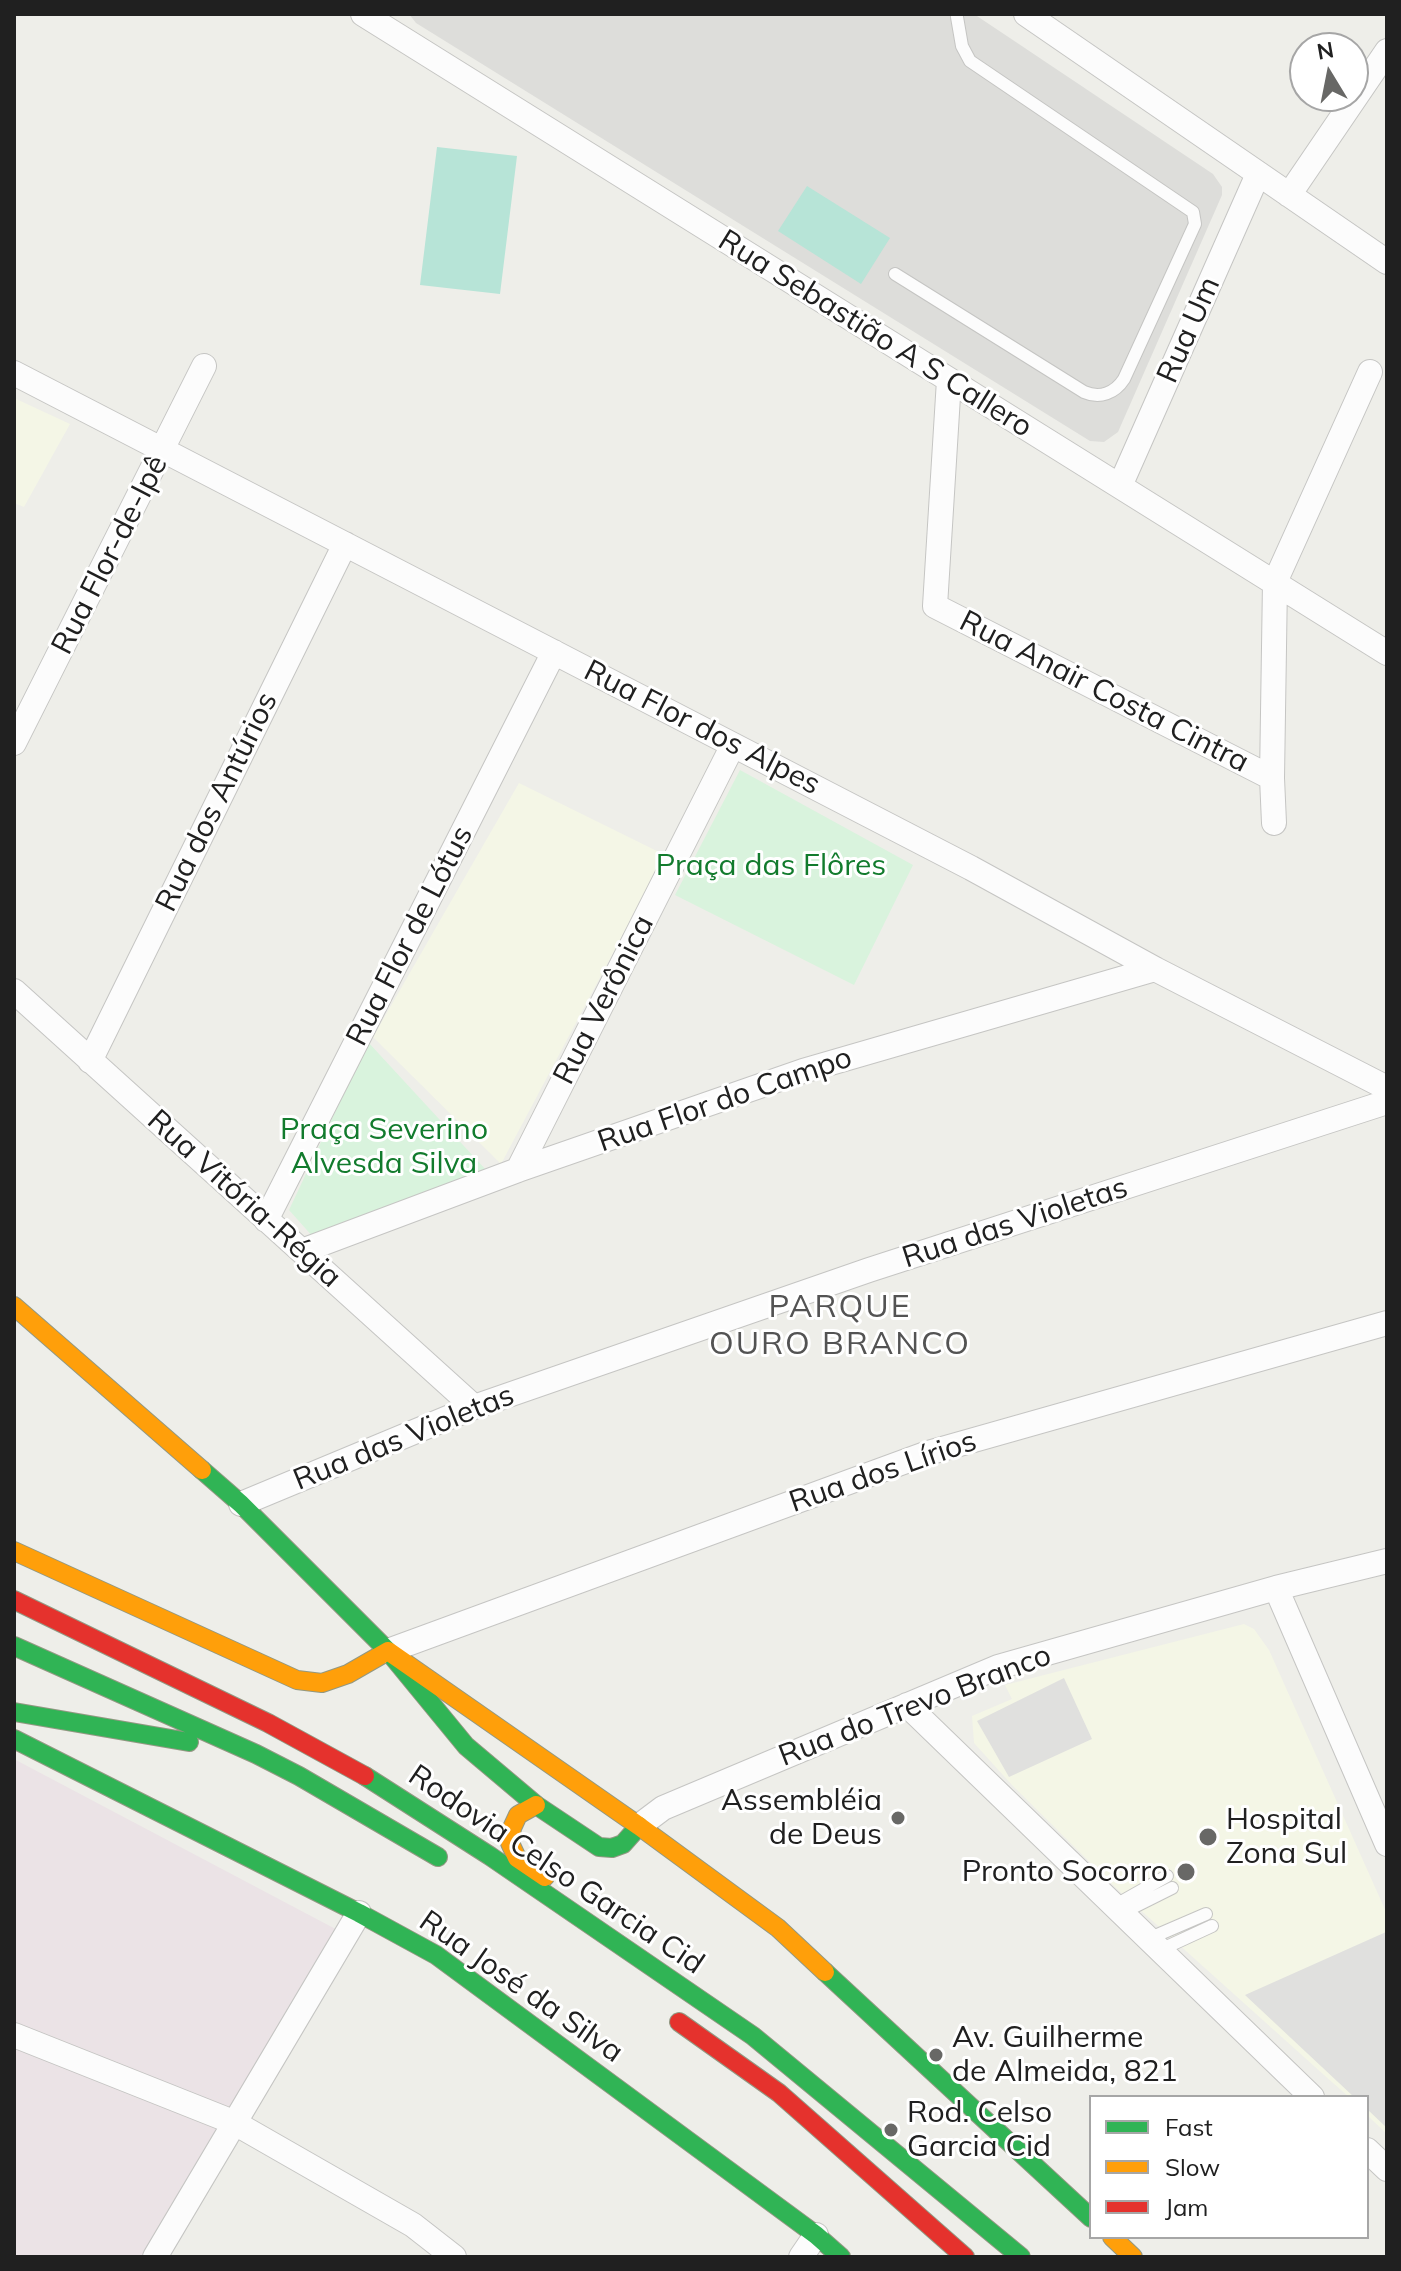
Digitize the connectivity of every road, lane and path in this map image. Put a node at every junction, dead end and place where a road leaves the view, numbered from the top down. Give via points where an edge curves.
1 (1026, 14) edge
2 (957, 17) dead end
3 (378, 18) edge
4 (1387, 51) edge
5 (1258, 174) junction
6 (1289, 195) junction
7 (1387, 262) edge
8 (895, 274) dead end
9 (204, 366) dead end
10 (1370, 372) dead end
11 (14, 373) edge
12 (949, 380) junction
13 (163, 450) junction
14 (1120, 486) junction
15 (345, 544) junction
16 (1275, 582) junction
17 (554, 652) junction
18 (1387, 653) edge
19 (14, 743) edge
20 (733, 745) junction
21 (1272, 778) junction
22 (1274, 823) dead end
23 (1155, 969) junction
24 (14, 991) edge
25 (90, 1061) junction
26 (1387, 1088) edge
27 (1387, 1102) edge
28 (518, 1170) junction
29 (266, 1220) junction
30 (302, 1251) junction
31 (14, 1306) edge
32 (1387, 1323) edge
33 (474, 1407) junction
34 (241, 1504) junction
35 (14, 1551) edge
36 (1387, 1561) edge
37 (1276, 1588) junction
38 (14, 1600) edge
39 (14, 1646) edge
40 (388, 1651) junction
41 (907, 1705) junction
42 (14, 1712) edge
43 (14, 1739) edge
44 (256, 1754) junction
45 (536, 1805) junction
46 (639, 1826) junction
47 (1387, 1844) edge
48 (456, 1867) dead end
49 (1170, 1882) dead end
50 (1118, 1909) junction
51 (359, 1913) junction
52 (1209, 1920) dead end
53 (1154, 1944) junction
54 (663, 2011) dead end
55 (14, 2035) edge
56 (753, 2036) junction
57 (1310, 2095) edge
58 (233, 2122) junction
59 (1369, 2152) edge
60 (1387, 2169) edge
61 (1089, 2216) edge
62 (816, 2235) junction
63 (1114, 2239) edge
64 (155, 2257) edge
65 (454, 2257) edge
66 (801, 2257) edge
67 (841, 2257) edge
68 (965, 2257) edge
69 (1021, 2257) edge
70 (1133, 2257) edge

1 - 5 street
2 - 8 lane via 970,61 1193,212 1195,224 1124,379 1099,395 1084,392
3 - 12 street, Rua Sebastião A S Callero
4 - 6 street
5 - 6 street
5 - 14 street, Rua Um
6 - 7 street
9 - 13 street, Rua Flor-de-Ipê
10 - 16 street
11 - 13 street, Rua Flor dos Alpes
12 - 14 street, Rua Sebastião A S Callero
12 - 21 street, Rua Anair Costa Cintra via 935,606
13 - 15 street, Rua Flor dos Alpes
13 - 19 street, Rua Flor-de-Ipê
14 - 16 street, Rua Sebastião A S Callero
15 - 17 street, Rua Flor dos Alpes
15 - 25 street, Rua dos Antúrios
16 - 18 street, Rua Sebastião A S Callero
16 - 21 street
17 - 20 street, Rua Flor dos Alpes
17 - 29 street, Rua Flor de Lótus
20 - 23 street, Rua Flor dos Alpes
20 - 28 street, Rua Verônica
21 - 22 street
23 - 26 street, Rua Flor dos Alpes
23 - 28 street, Rua Flor do Campo via 803,1071
24 - 25 street, Rua Vitória-Régia
25 - 29 street, Rua Vitória-Régia
27 - 33 street, Rua das Violetas via 869,1270
28 - 30 street, Rua Flor do Campo
29 - 30 street, Rua Vitória-Régia
30 - 33 street, Rua Vitória-Régia
31 - 34 main road
32 - 40 street, Rua dos Lírios via 928,1453
33 - 34 street, Rua das Violetas
34 - 40 main road
35 - 40 main road via 297,1680 322,1683
36 - 37 street, Rua do Trevo Branco
37 - 41 street, Rua do Trevo Branco via 998,1667
37 - 47 street
38 - 56 main road, Rodovia Celso Garcia Cid via 356,1771
39 - 44 main road, Rodovia Celso Garcia Cid
40 - 45 main road via 466,1746
40 - 46 main road
41 - 46 street, Rua do Trevo Branco via 663,1808
41 - 50 street
42 - 44 main road
43 - 51 main road, Rua José da Silva
44 - 48 main road, Rodovia Celso Garcia Cid
45 - 46 main road via 610,1850 624,1845
45 - 56 main road via 518,1815 512,1828 510,1843 517,1858 674,1964
46 - 61 main road via 778,1928
49 - 50 lane
50 - 53 street
51 - 58 street
51 - 62 main road, Rua José da Silva via 436,1955
52 - 53 lane
53 - 57 street
54 - 68 main road, Rodovia Celso Garcia Cid via 779,2093
55 - 58 street
56 - 69 main road, Rodovia Celso Garcia Cid
58 - 64 street
58 - 65 street via 413,2225
59 - 60 street
62 - 66 street
62 - 67 main road, Rua José da Silva
63 - 70 main road

